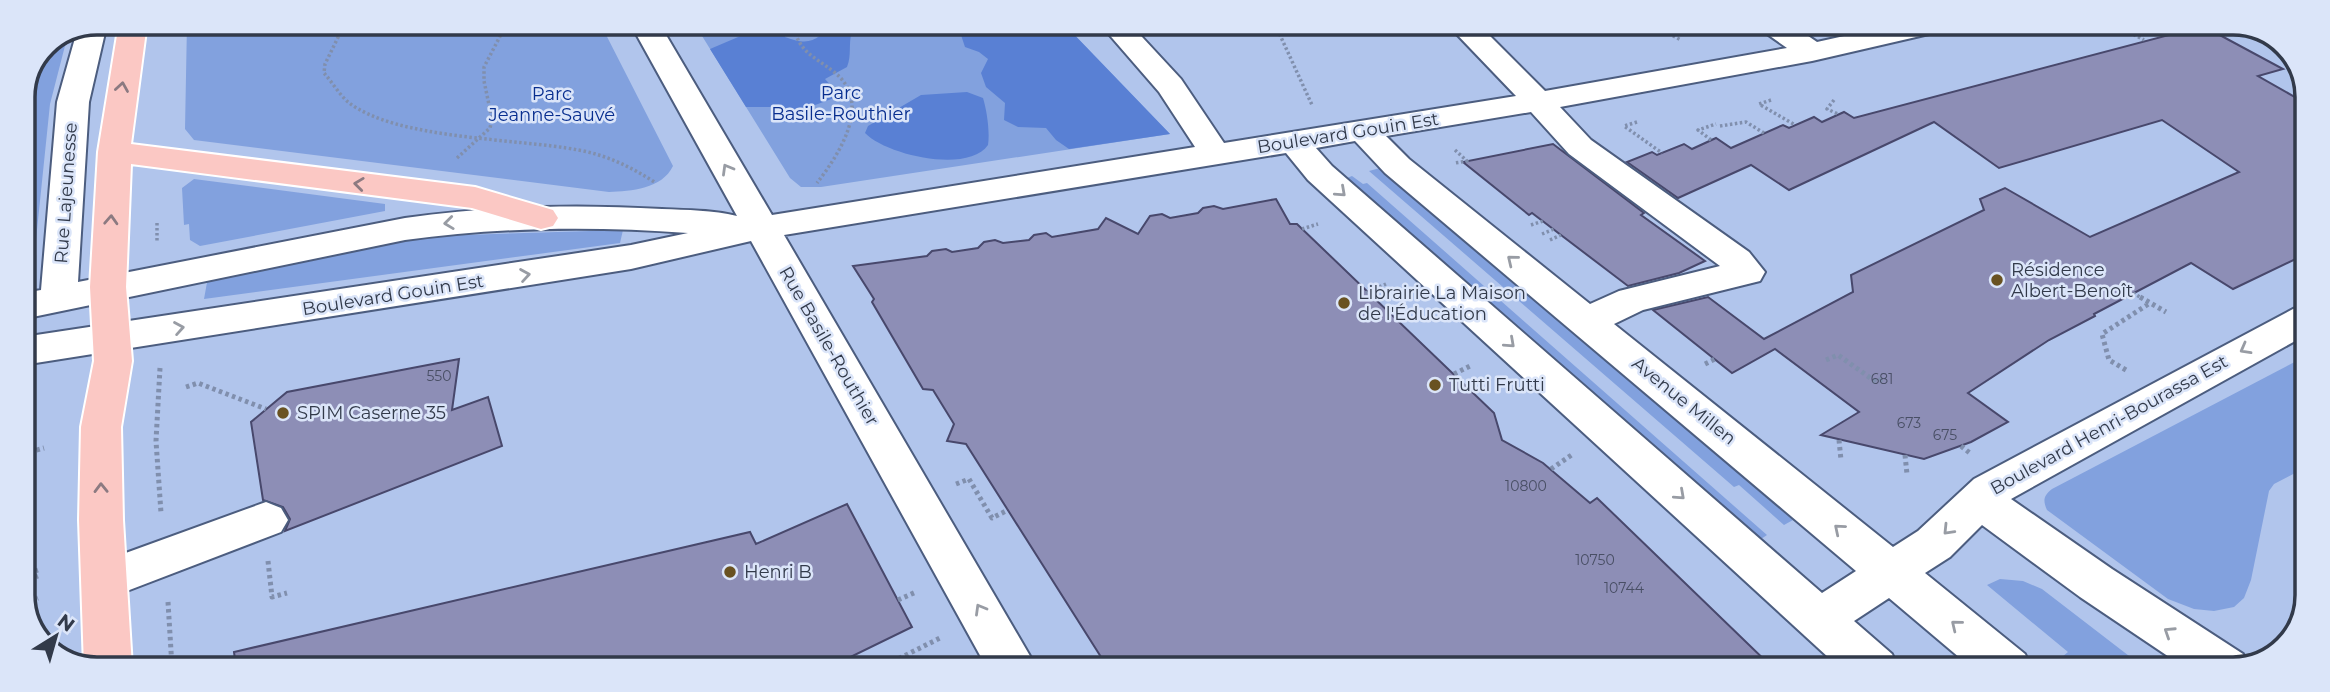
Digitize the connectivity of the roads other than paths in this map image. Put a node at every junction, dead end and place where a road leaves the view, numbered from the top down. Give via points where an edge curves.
1 (131, 35) edge
2 (651, 35) edge
3 (1125, 35) edge
4 (1472, 35) edge
5 (1787, 35) edge
6 (1888, 35) edge
7 (90, 36) edge
8 (1812, 52) junction
9 (1537, 102) junction
10 (1304, 127) junction
11 (1362, 130) junction
12 (114, 152) junction
13 (1215, 155) junction
14 (541, 218) junction
15 (761, 228) junction
16 (108, 287) junction
17 (59, 297) junction
18 (35, 303) edge
19 (1586, 321) junction
20 (2295, 324) edge
21 (111, 337) junction
22 (35, 349) edge
23 (1979, 499) junction
24 (266, 525) road end
25 (105, 568) junction
26 (1892, 573) junction
27 (1819, 619) junction
28 (108, 657) edge
29 (1007, 657) edge
30 (1862, 657) edge
31 (1994, 657) edge
32 (2208, 657) edge

12 -> 1 main road
15 -> 2 street, Rue Basile-Routhier
3 - 13 street via 1164,75
4 - 9 street
5 - 8 street
6 - 8 street, Boulevard Gouin Est
7 - 17 street, Rue Lajeunesse via 71,122
8 - 9 street, Boulevard Gouin Est
9 - 11 street, Boulevard Gouin Est
9 - 19 street via 1580,147 1747,271 1632,300
10 - 11 street, Boulevard Gouin Est
10 - 13 street, Boulevard Gouin Est
10 -> 27 street via 1330,182
19 -> 11 street, Avenue Millen via 1398,166
14 -> 12 main road via 475,198
16 -> 12 main road
13 - 15 street, Boulevard Gouin Est
14 - 15 street, Boulevard Gouin Est via 639,217
14 -> 16 street, Boulevard Gouin Est via 416,227
21 -> 15 street, Boulevard Gouin Est via 642,256
29 -> 15 street, Rue Basile-Routhier
16 - 17 street, Boulevard Gouin Est
16 - 21 main road
17 - 18 street, Boulevard Gouin Est
17 - 21 street
26 -> 19 street, Avenue Millen
20 -> 23 street, Boulevard Henri-Bourassa Est
21 - 22 street, Boulevard Gouin Est
25 -> 21 main road via 101,427 113,361
23 -> 26 street, Boulevard Henri-Bourassa Est via 1934,544
32 -> 23 street
24 - 25 street
25 - 28 main road
26 - 27 street, Boulevard Henri-Bourassa Est
31 -> 26 street, Avenue Millen
27 - 30 street

